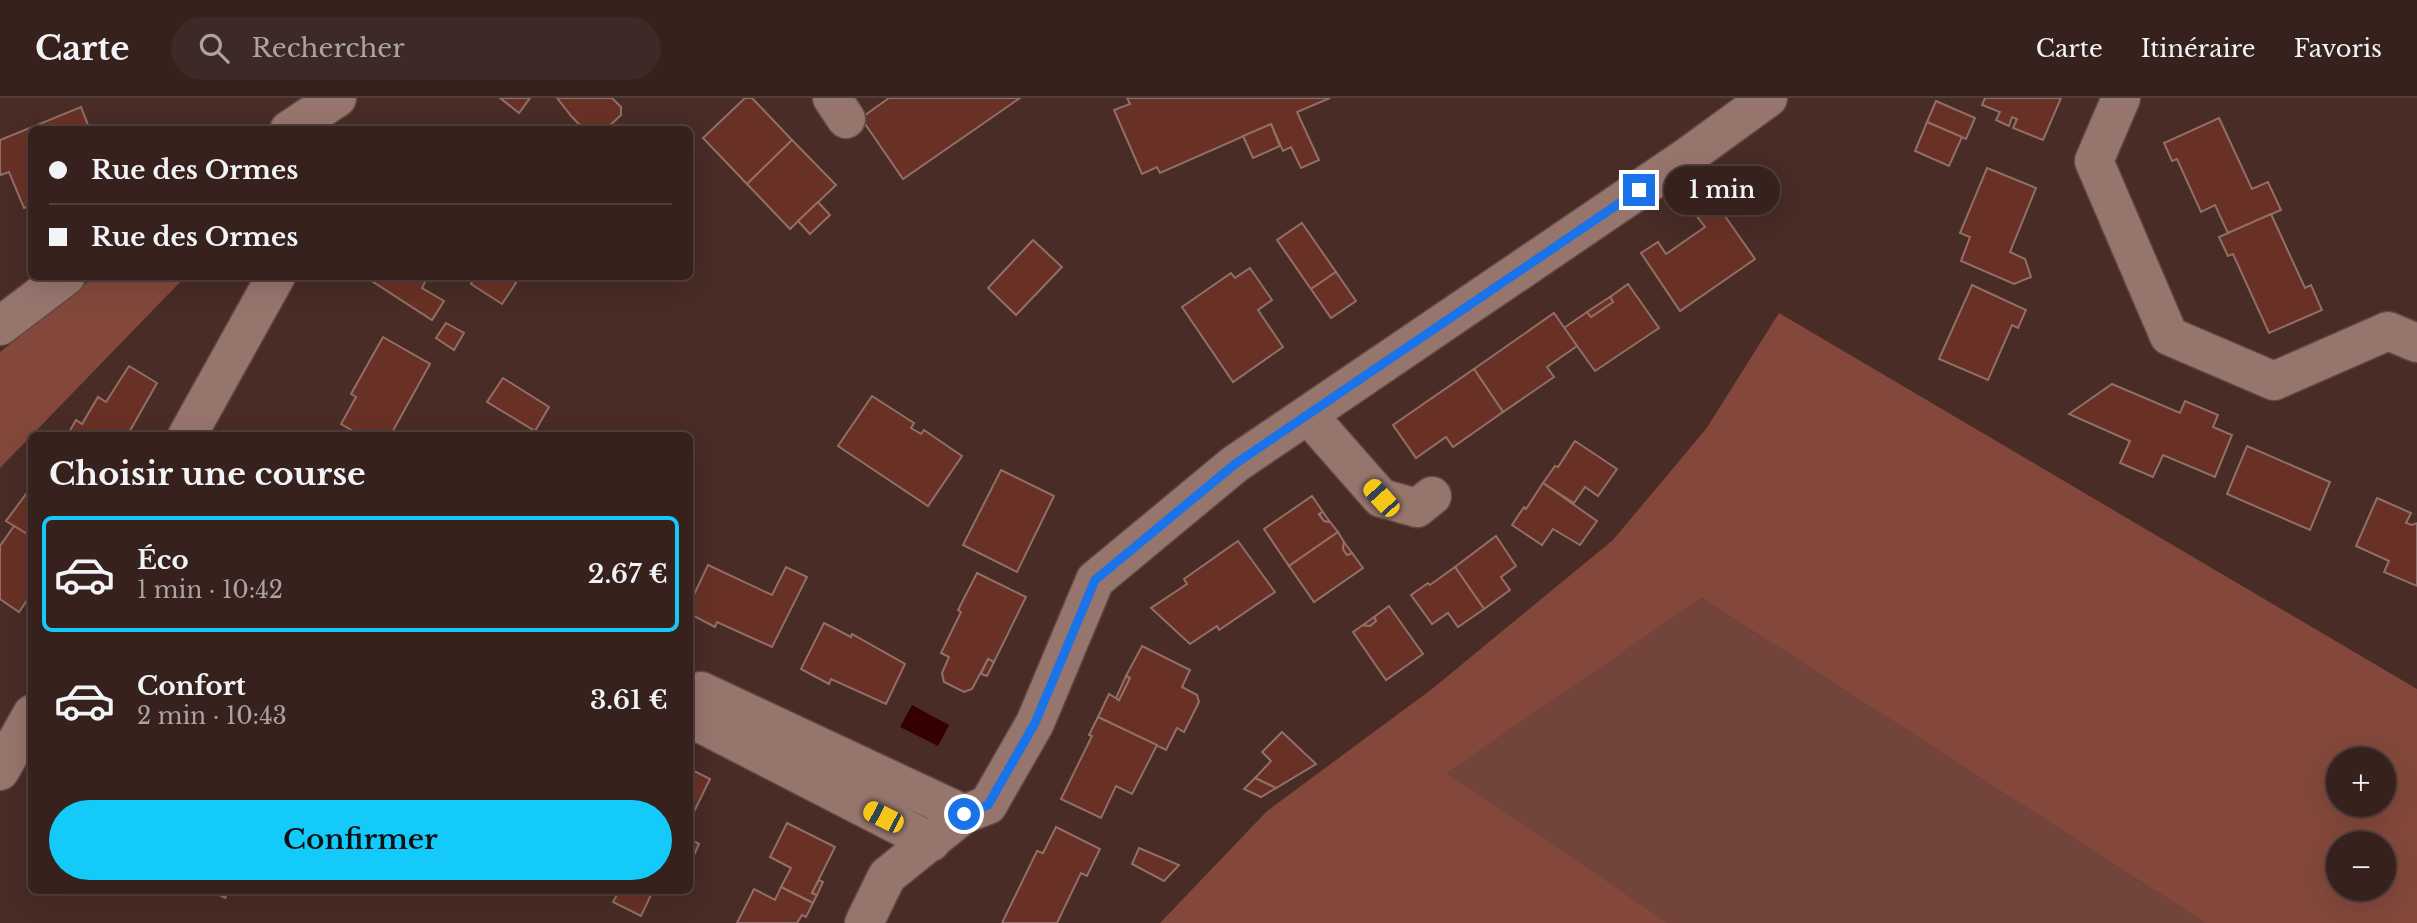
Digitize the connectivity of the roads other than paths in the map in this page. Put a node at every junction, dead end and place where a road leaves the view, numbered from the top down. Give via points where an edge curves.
1 (337, 98) edge
2 (1768, 98) edge
3 (2121, 98) edge
4 (301, 126) edge
5 (61, 280) edge
6 (274, 280) edge
7 (0, 326) edge
8 (2417, 343) edge
9 (1308, 415) junction
10 (189, 432) edge
11 (1432, 496) dead end
12 (693, 703) edge
13 (693, 720) edge
14 (28, 721) edge
15 (0, 771) edge
16 (964, 814) junction
17 (931, 842) junction
18 (864, 923) edge

1 - 4 street
2 - 9 street
3 - 8 street via 2094,161 2169,336 2274,381 2388,331
5 - 7 street
6 - 10 street
9 - 11 street via 1381,498 1417,508
9 - 16 street via 1235,464 1095,580 1035,723 988,805
12 - 16 street via 701,691
13 - 17 street
14 - 15 street
16 - 17 street
17 - 18 street via 887,876

